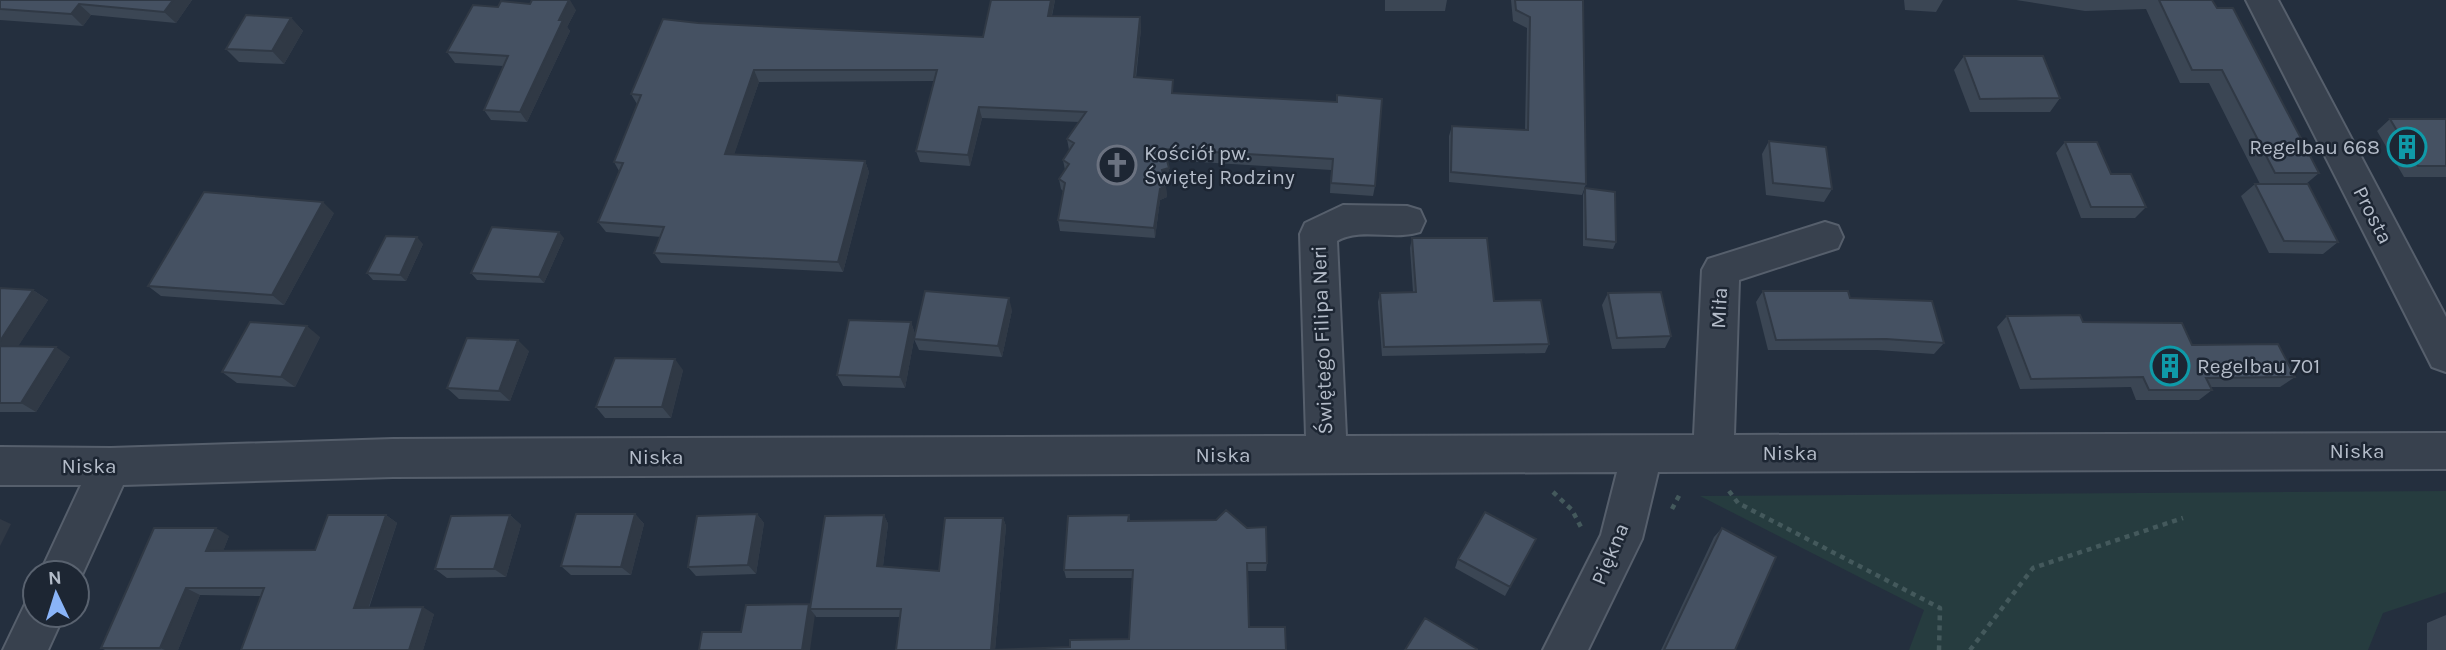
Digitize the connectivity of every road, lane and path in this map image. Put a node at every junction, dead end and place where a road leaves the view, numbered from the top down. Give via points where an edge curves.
1 (2262, 0) edge
2 (1407, 221) dead end
3 (1825, 237) dead end
4 (2446, 355) edge
5 (2446, 451) edge
6 (1716, 453) junction
7 (1327, 454) junction
8 (1642, 454) junction
9 (0, 466) edge
10 (111, 467) junction
11 (1683, 488) dead end
12 (1740, 488) dead end
13 (1551, 490) dead end
14 (1671, 513) dead end
15 (2183, 518) dead end
16 (1587, 537) dead end
17 (68, 559) edge
18 (35, 629) edge
19 (25, 650) edge
20 (1565, 650) edge
21 (1939, 650) edge
22 (1970, 650) edge

1 - 4 street, Prosta
2 - 7 street, Świętego Filipa Neri via 1343,220 1318,234
3 - 6 street, Miła via 1721,270 1713,422
5 - 6 street, Niska
6 - 8 street, Niska
7 - 8 street, Niska
7 - 10 street, Niska via 393,458
8 - 20 street, Piękna via 1621,539
9 - 10 street, Niska
10 - 17 street
11 - 14 path
12 - 21 path via 1726,488 1738,503 1940,608
13 - 16 path via 1572,510
15 - 22 path via 2032,568
18 - 19 street

